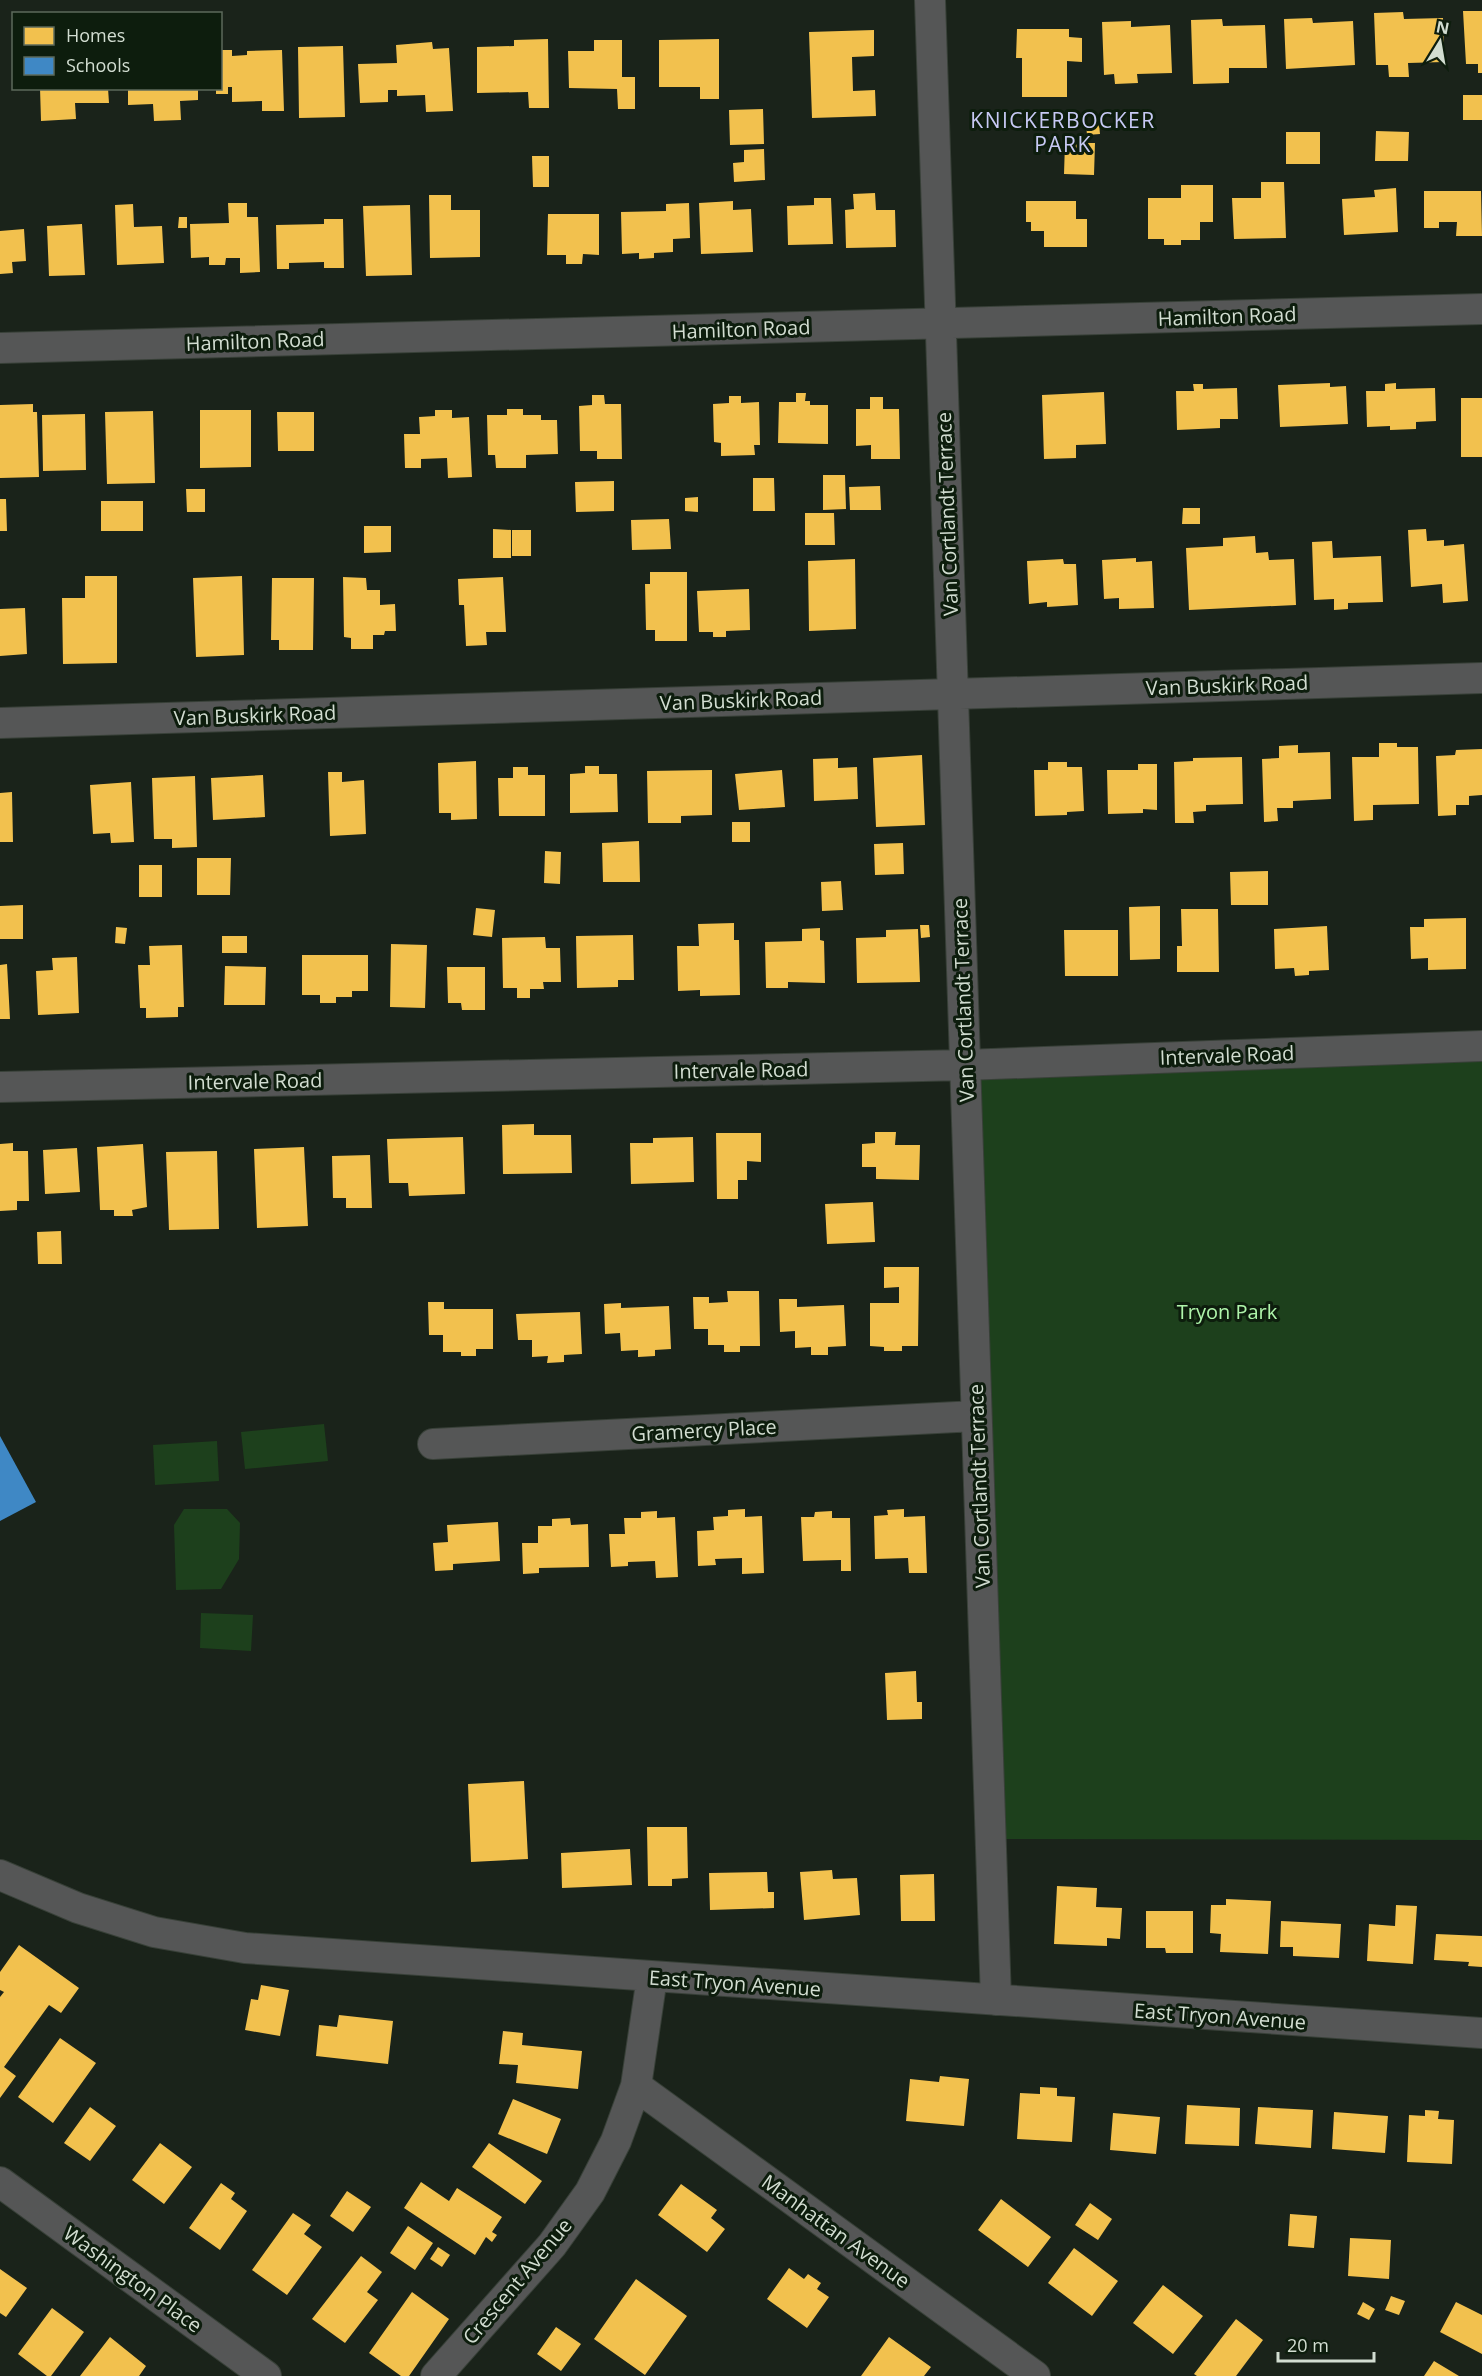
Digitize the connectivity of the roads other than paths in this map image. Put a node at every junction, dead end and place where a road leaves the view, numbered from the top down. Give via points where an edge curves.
1 (930, 0) edge
2 (1482, 309) edge
3 (940, 323) junction
4 (0, 348) edge
5 (1482, 678) edge
6 (953, 694) junction
7 (0, 723) edge
8 (1482, 1047) edge
9 (965, 1065) junction
10 (0, 1087) edge
11 (976, 1416) junction
12 (433, 1444) dead end
13 (0, 1875) edge
14 (652, 1977) junction
15 (996, 2000) junction
16 (1482, 2033) edge
17 (636, 2086) junction
18 (0, 2182) edge
19 (1017, 2371) edge
20 (266, 2376) edge
21 (436, 2376) edge

1 - 3 street, Van Cortlandt Terrace
2 - 3 street, Hamilton Road
3 - 4 street, Hamilton Road
3 - 6 street, Van Cortlandt Terrace
5 - 6 street, Van Buskirk Road
6 - 7 street, Van Buskirk Road
6 - 9 street, Van Cortlandt Terrace
8 - 9 street, Intervale Road
9 - 10 street, Intervale Road
9 - 11 street, Van Cortlandt Terrace
11 - 12 street, Gramercy Place
11 - 15 street, Van Cortlandt Terrace
13 - 14 street, East Tryon Avenue via 78,1908 154,1932 245,1948
14 - 15 street, East Tryon Avenue
14 - 17 street, Crescent Avenue
15 - 16 street, East Tryon Avenue
17 - 19 street, Manhattan Avenue
17 - 21 street, Crescent Avenue via 616,2141 584,2200 552,2245
18 - 20 street, Washington Place

